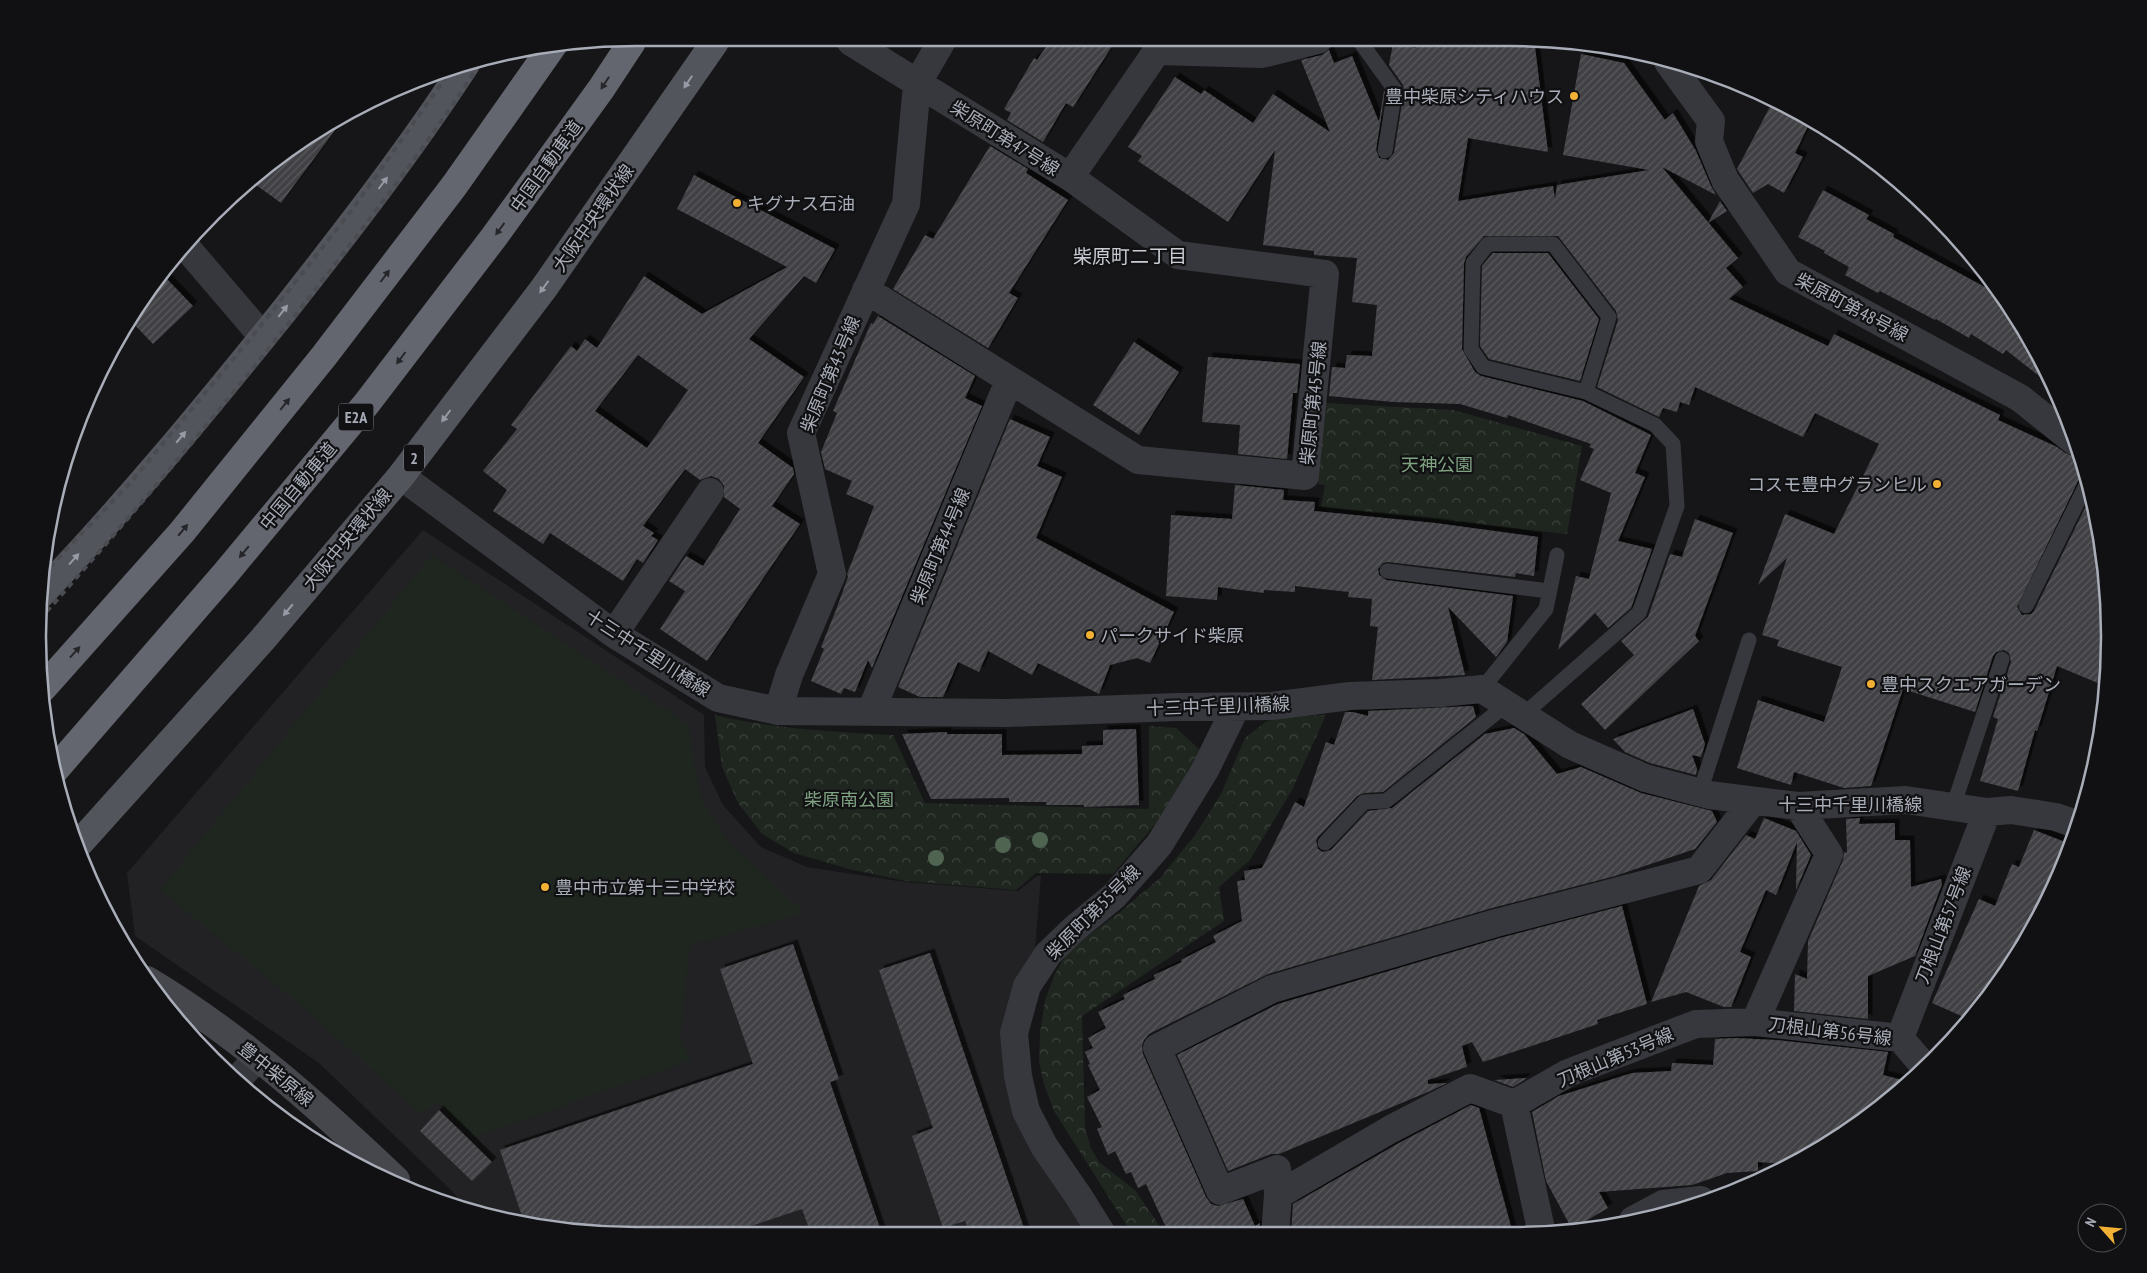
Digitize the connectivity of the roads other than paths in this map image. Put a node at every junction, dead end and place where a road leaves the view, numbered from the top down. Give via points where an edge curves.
1 (629, 46) edge
2 (713, 46) edge
3 (857, 46) edge
4 (939, 46) edge
5 (1159, 46) edge
6 (1294, 46) edge
7 (1363, 46) edge
8 (548, 53) edge
9 (1673, 69) edge
10 (459, 74) edge
11 (917, 84) junction
12 (1385, 151) dead end
13 (1070, 177) junction
14 (190, 251) edge
15 (866, 290) junction
16 (263, 337) junction
17 (1009, 381) junction
18 (1586, 392) junction
19 (2064, 433) edge
20 (401, 476) junction
21 (710, 492) dead end
22 (2083, 492) edge
23 (1557, 555) dead end
24 (1386, 571) dead end
25 (49, 585) edge
26 (1549, 591) junction
27 (2026, 606) dead end
28 (614, 634) junction
29 (1749, 640) dead end
30 (2002, 659) dead end
31 (48, 681) edge
32 (1482, 689) junction
33 (1236, 706) junction
34 (1515, 710) junction
35 (778, 711) junction
36 (871, 711) junction
37 (60, 764) edge
38 (1700, 792) junction
39 (1753, 801) junction
40 (1798, 806) junction
41 (1953, 807) junction
42 (1987, 812) junction
43 (2070, 822) edge
44 (83, 839) edge
45 (1325, 843) dead end
46 (166, 993) edge
47 (1755, 1022) junction
48 (1900, 1038) junction
49 (257, 1058) junction
50 (1920, 1061) edge
51 (242, 1075) edge
52 (1514, 1104) junction
53 (387, 1171) edge
54 (1278, 1194) junction
55 (1677, 1203) edge
56 (1654, 1209) edge
57 (1540, 1225) edge
58 (1098, 1227) edge
59 (1276, 1227) edge

1 -> 37 highway, 中国自動車道 / E2A via 494,237 367,403 225,574
2 -> 20 main road, 大阪中央環状線 / 2 via 544,288
3 - 11 street, 柴原町第47号線
4 - 11 street, 柴原町第43号線
5 - 6 street, 柴原町第47号線 via 1262,54
5 - 13 street, 柴原町第47号線
7 - 12 lane via 1395,90
31 -> 8 highway via 182,532 324,356 454,186
9 - 19 street, 柴原町第48号線 via 1711,122 1709,141 1725,180 1788,272 2020,398
16 -> 10 main road via 402,157
11 - 13 street, 柴原町第47号線
11 - 15 street, 柴原町第43号線 via 906,204
13 - 17 street, 柴原町第45号線 via 1178,255 1325,274 1306,476 1138,460
14 - 16 street
15 - 17 street, 柴原町第45号線
15 - 35 street, 柴原町第43号線 via 801,433 832,574 789,675
25 -> 16 main road via 156,466
17 - 36 street, 柴原町第44号線
18 - 18 lane via 1483,367 1472,349 1473,263 1488,244 1553,244 1610,317
18 - 34 lane via 1655,425 1673,444 1677,506 1639,613
20 - 28 street, 十三中千里川橋線
20 -> 44 main road, 大阪中央環状線 / 2 via 263,639
21 - 28 street
22 - 27 lane
23 - 26 lane
24 - 26 lane
26 - 32 lane via 1546,609
28 - 35 street, 十三中千里川橋線 via 718,698
29 - 38 lane
30 - 41 lane
32 - 33 street, 十三中千里川橋線
32 - 34 street, 十三中千里川橋線
33 - 36 street, 十三中千里川橋線 via 1007,713
33 - 58 street, 柴原町第55号線 via 1205,770 1159,845 1114,896 1048,954 1027,986 1014,1033 1018,1076 1026,1111 1044,1146
34 - 38 street, 十三中千里川橋線 via 1570,745 1636,774
34 - 45 lane via 1386,801 1364,802
35 - 36 street, 十三中千里川橋線
38 - 39 street, 十三中千里川橋線
39 - 40 street, 十三中千里川橋線
39 - 54 street via 1699,870 1496,923 1272,989 1157,1048 1220,1191 1276,1169
40 - 41 street, 十三中千里川橋線 via 1906,800
40 - 47 street via 1830,854
41 - 42 street, 十三中千里川橋線
42 - 43 street, 十三中千里川橋線 via 2011,810
42 - 48 street, 刀根山第57号線
46 - 49 street, 豊中柴原線
47 - 48 street, 刀根山第56号線
47 - 52 street, 刀根山第53号線 via 1696,1024 1568,1073
48 - 50 street, 刀根山第56号線
49 - 51 street
49 - 53 street, 豊中柴原線
52 - 54 street via 1470,1088
52 - 57 street
54 - 59 street
55 - 56 street

